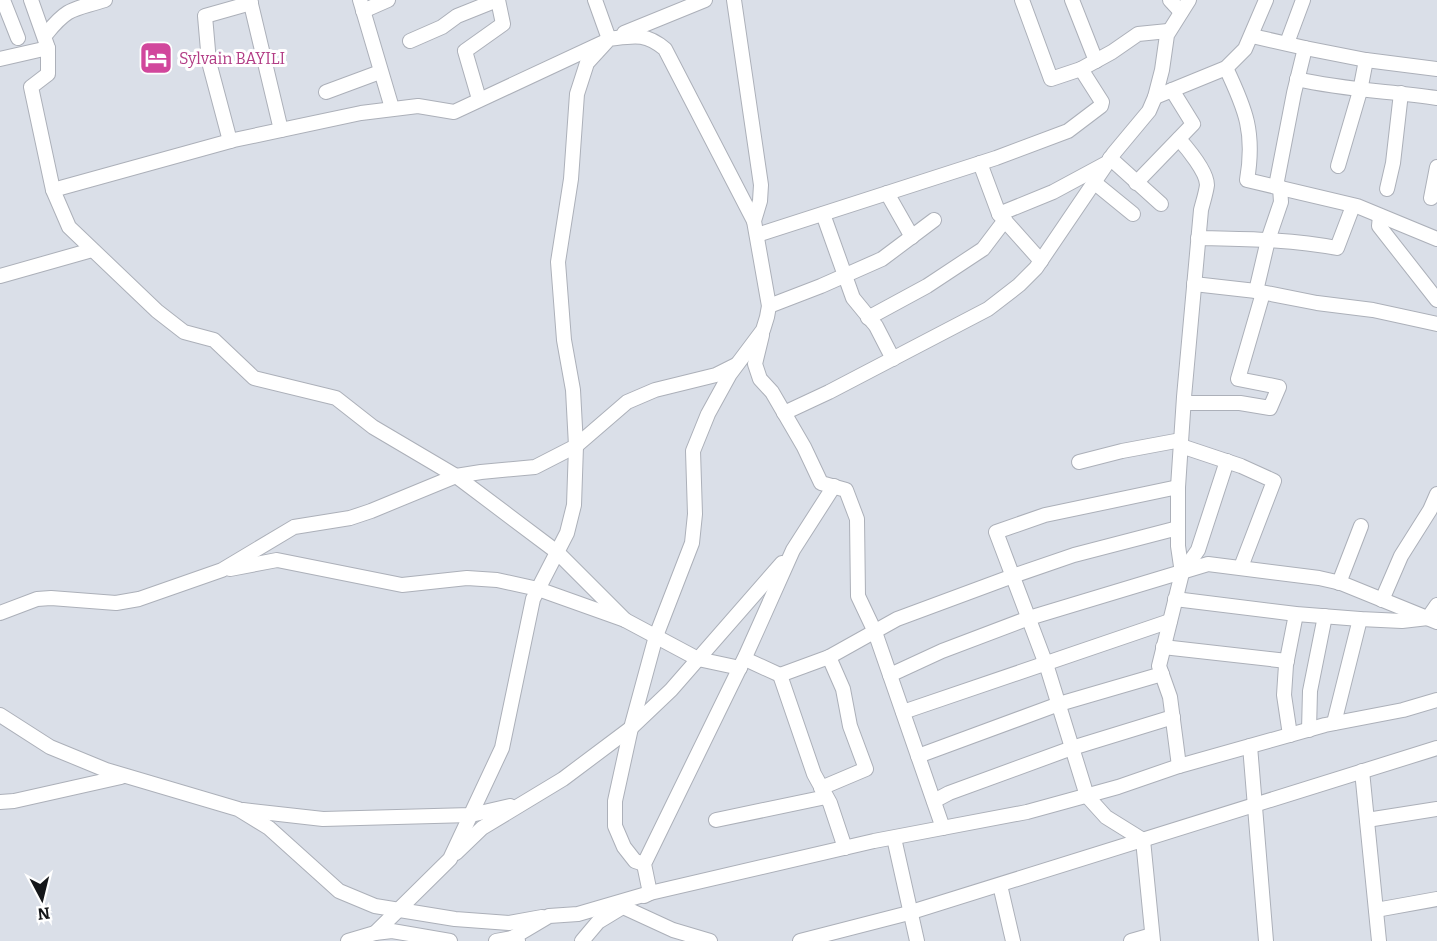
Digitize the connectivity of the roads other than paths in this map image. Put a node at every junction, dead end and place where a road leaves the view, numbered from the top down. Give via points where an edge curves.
1 (3, 0) edge
2 (31, 0) edge
3 (105, 0) edge
4 (388, 0) edge
5 (498, 0) edge
6 (595, 0) edge
7 (705, 0) edge
8 (734, 0) edge
9 (1022, 0) edge
10 (1072, 0) edge
11 (1170, 0) edge
12 (1266, 0) edge
13 (1303, 0) edge
14 (251, 2) edge
15 (361, 6) edge
16 (1185, 6) edge
17 (1168, 31) junction
18 (47, 33) dead end
19 (1252, 36) junction
20 (18, 38) dead end
21 (609, 39) junction
22 (410, 41) dead end
23 (1287, 44) junction
24 (48, 48) junction
25 (1305, 48) junction
26 (0, 59) edge
27 (1366, 60) junction
28 (1096, 61) junction
29 (1226, 68) junction
30 (1081, 69) junction
31 (1437, 69) edge
32 (380, 72) junction
33 (1297, 79) junction
34 (1172, 90) junction
35 (1360, 91) junction
36 (326, 92) dead end
37 (1401, 93) junction
38 (1155, 97) junction
39 (479, 99) junction
40 (1437, 99) edge
41 (392, 108) junction
42 (282, 130) junction
43 (1179, 139) junction
44 (230, 141) junction
45 (1109, 160) junction
46 (980, 163) junction
47 (1338, 166) dead end
48 (1437, 167) edge
49 (1095, 183) junction
50 (1136, 183) junction
51 (1278, 187) junction
52 (1388, 189) dead end
53 (53, 190) junction
54 (887, 193) junction
55 (1431, 198) dead end
56 (1161, 204) dead end
57 (1353, 206) junction
58 (823, 214) junction
59 (1133, 214) dead end
60 (1380, 216) junction
61 (1002, 217) junction
62 (934, 220) dead end
63 (755, 228) junction
64 (912, 237) junction
65 (1198, 238) junction
66 (1437, 239) edge
67 (1269, 240) junction
68 (92, 250) junction
69 (1041, 261) junction
70 (0, 276) edge
71 (844, 276) junction
72 (1194, 284) junction
73 (1260, 292) junction
74 (1437, 300) edge
75 (769, 306) junction
76 (868, 318) junction
77 (1437, 324) edge
78 (763, 330) junction
79 (893, 359) junction
80 (736, 365) junction
81 (1184, 403) junction
82 (784, 413) junction
83 (1181, 443) junction
84 (576, 446) junction
85 (1227, 461) junction
86 (1079, 462) dead end
87 (456, 476) junction
88 (834, 486) junction
89 (1178, 487) junction
90 (1437, 494) edge
91 (1361, 526) dead end
92 (1178, 528) junction
93 (793, 550) junction
94 (557, 552) junction
95 (1241, 567) junction
96 (222, 570) junction
97 (1182, 573) junction
98 (1013, 576) junction
99 (1338, 583) junction
100 (538, 589) junction
101 (1175, 599) junction
102 (1382, 600) junction
103 (1437, 605) edge
104 (0, 613) edge
105 (1296, 614) junction
106 (1325, 616) junction
107 (1029, 618) junction
108 (1360, 619) junction
109 (625, 620) junction
110 (1433, 620) edge
111 (1170, 621) junction
112 (875, 633) junction
113 (656, 636) junction
114 (1163, 646) junction
115 (829, 657) junction
116 (698, 659) junction
117 (1287, 661) junction
118 (1045, 662) junction
119 (742, 663) junction
120 (1162, 674) junction
121 (780, 675) junction
122 (890, 675) junction
123 (1437, 700) edge
124 (1059, 704) junction
125 (0, 710) edge
126 (903, 712) junction
127 (0, 715) edge
128 (1173, 717) junction
129 (1334, 723) junction
130 (21, 728) junction
131 (631, 728) junction
132 (1310, 730) junction
133 (1290, 735) junction
134 (1250, 746) junction
135 (1072, 748) junction
136 (1437, 748) edge
137 (918, 756) junction
138 (1179, 766) junction
139 (1362, 771) junction
140 (127, 776) junction
141 (824, 793) junction
142 (1086, 796) junction
143 (934, 801) junction
144 (0, 802) edge
145 (523, 804) junction
146 (1255, 805) junction
147 (238, 809) junction
148 (1437, 809) edge
149 (471, 815) junction
150 (716, 820) dead end
151 (1367, 820) junction
152 (943, 828) junction
153 (894, 838) junction
154 (1143, 840) junction
155 (845, 848) junction
156 (450, 859) junction
157 (644, 864) junction
158 (1000, 885) junction
159 (650, 893) junction
160 (1437, 899) edge
161 (608, 905) junction
162 (623, 907) junction
163 (399, 910) junction
164 (1376, 910) junction
165 (910, 913) junction
166 (578, 914) junction
167 (549, 916) junction
168 (375, 933) junction
169 (1153, 938) edge
170 (515, 939) edge
171 (817, 939) edge
172 (348, 941) edge
173 (450, 941) edge
174 (496, 941) edge
175 (581, 941) edge
176 (710, 941) edge
177 (800, 941) edge
178 (917, 941) edge
179 (1013, 941) edge
180 (1131, 941) edge
181 (1266, 941) edge
182 (1379, 941) edge

1 - 20 street
2 - 24 street
3 - 18 street via 69,11
4 - 15 street
5 - 22 street via 456,16
5 - 39 street via 503,24 465,51
6 - 21 street
7 - 21 street
8 - 63 street via 761,185
9 - 30 street via 1051,79
10 - 28 street
11 - 16 street
12 - 19 street
13 - 23 street
14 - 42 street
14 - 44 street via 205,16 209,62
15 - 32 street
16 - 17 street
17 - 28 street via 1138,34
17 - 38 street
19 - 23 street
19 - 29 street
21 - 39 street
21 - 63 street via 641,35 665,49
21 - 84 street via 587,63 577,94 571,179 558,262
23 - 25 street
24 - 26 street
24 - 53 street via 48,74 31,87
25 - 27 street
25 - 33 street
27 - 31 street
27 - 35 street
28 - 30 street
29 - 34 street
29 - 51 street via 1243,103 1249,128 1247,180
30 - 46 street via 1102,99 1101,106 1068,131
32 - 36 street
32 - 41 street
33 - 35 street
33 - 51 street
34 - 38 street
34 - 43 street via 1193,123
35 - 37 street
35 - 47 street
37 - 40 street
37 - 52 street
38 - 45 street via 1149,111
39 - 41 street via 454,112 418,106
41 - 42 street
42 - 44 street
43 - 50 street
43 - 65 street via 1206,178
44 - 53 street
45 - 49 street
45 - 50 street
45 - 61 street
46 - 54 street
46 - 61 street
48 - 55 street
49 - 59 street
49 - 69 street
50 - 56 street
51 - 57 street
51 - 67 street via 1281,202
53 - 68 street via 69,227
54 - 58 street
54 - 64 street
57 - 60 street
57 - 67 street via 1337,248
58 - 63 street
58 - 71 street
60 - 66 street
60 - 74 street via 1379,226
61 - 69 street
61 - 76 street via 983,249
62 - 64 street
63 - 75 street
64 - 71 street via 882,259
65 - 67 street
65 - 72 street
67 - 73 street
68 - 70 street
68 - 87 street via 157,311 184,332 214,340 254,378 336,398 373,427
69 - 79 street via 1019,285 988,309
71 - 75 street
71 - 76 street via 853,298
72 - 73 street
72 - 81 street
73 - 77 street
73 - 81 street via 1238,379 1279,387 1270,408 1240,403
75 - 78 street
76 - 79 street
78 - 80 street
78 - 82 street via 755,364 760,379
79 - 82 street
80 - 84 street via 716,375 655,390 627,402
80 - 113 street via 693,450 692,543
81 - 83 street
82 - 88 street via 821,483
83 - 85 street
83 - 86 street
83 - 89 street
84 - 87 street via 535,467
84 - 94 street via 574,505
85 - 95 street via 1274,481
85 - 97 street via 1198,550
87 - 94 street
87 - 96 street via 350,518 294,527
88 - 93 street
88 - 112 street via 846,490 857,519 858,596
89 - 92 street
89 - 98 street via 1045,515 996,532
90 - 102 street via 1401,556
91 - 99 street
92 - 97 street
92 - 98 street via 1074,555
93 - 116 street
93 - 119 street
94 - 100 street
94 - 109 street
95 - 97 street via 1208,564
95 - 99 street
96 - 100 street via 277,560 402,585 466,578
96 - 104 street via 139,599 116,603 37,599
97 - 101 street
97 - 107 street
98 - 107 street
98 - 112 street via 897,619
99 - 102 street
100 - 109 street
100 - 149 street via 502,748
101 - 105 street
101 - 111 street
102 - 110 street
103 - 110 street
105 - 106 street
105 - 117 street
106 - 108 street
106 - 132 street via 1310,691
107 - 118 street
107 - 122 street
108 - 110 street
108 - 129 street
109 - 113 street
111 - 114 street
111 - 118 street
112 - 115 street
112 - 122 street
113 - 116 street
113 - 131 street
114 - 117 street
114 - 120 street via 1159,666
115 - 121 street
115 - 141 street via 843,689 850,726 866,768
116 - 119 street
116 - 131 street
117 - 133 street via 1284,695
118 - 124 street
118 - 126 street
119 - 121 street
119 - 157 street
120 - 124 street
120 - 128 street
121 - 141 street
122 - 126 street
123 - 129 street
124 - 135 street
124 - 137 street
125 - 130 street
126 - 137 street
127 - 130 street
128 - 135 street
128 - 138 street
129 - 132 street
130 - 140 street via 50,747
131 - 145 street
131 - 157 street via 615,801 615,826 624,847 635,861
132 - 133 street
133 - 134 street
134 - 138 street
134 - 146 street
135 - 142 street
135 - 143 street
136 - 139 street
137 - 143 street
138 - 142 street
139 - 146 street
139 - 151 street
140 - 144 street
140 - 147 street
141 - 150 street
141 - 155 street
142 - 152 street
142 - 154 street via 1106,817
143 - 152 street
145 - 149 street
145 - 156 street via 482,828
146 - 154 street
146 - 181 street
147 - 149 street via 323,819
147 - 163 street via 269,828 339,891 375,906
148 - 151 street
149 - 156 street
151 - 164 street
152 - 153 street
153 - 155 street
153 - 165 street
154 - 158 street
154 - 169 street
155 - 159 street
156 - 163 street
157 - 159 street
158 - 165 street
158 - 179 street
159 - 161 street
159 - 162 street
160 - 164 street
161 - 162 street
161 - 166 street
162 - 175 street via 598,922
162 - 176 street via 673,930
163 - 167 street via 509,923
163 - 168 street
164 - 182 street
165 - 171 street
165 - 178 street
166 - 167 street
166 - 175 street
167 - 170 street
168 - 172 street
168 - 173 street via 392,931
169 - 180 street
170 - 174 street
171 - 177 street

